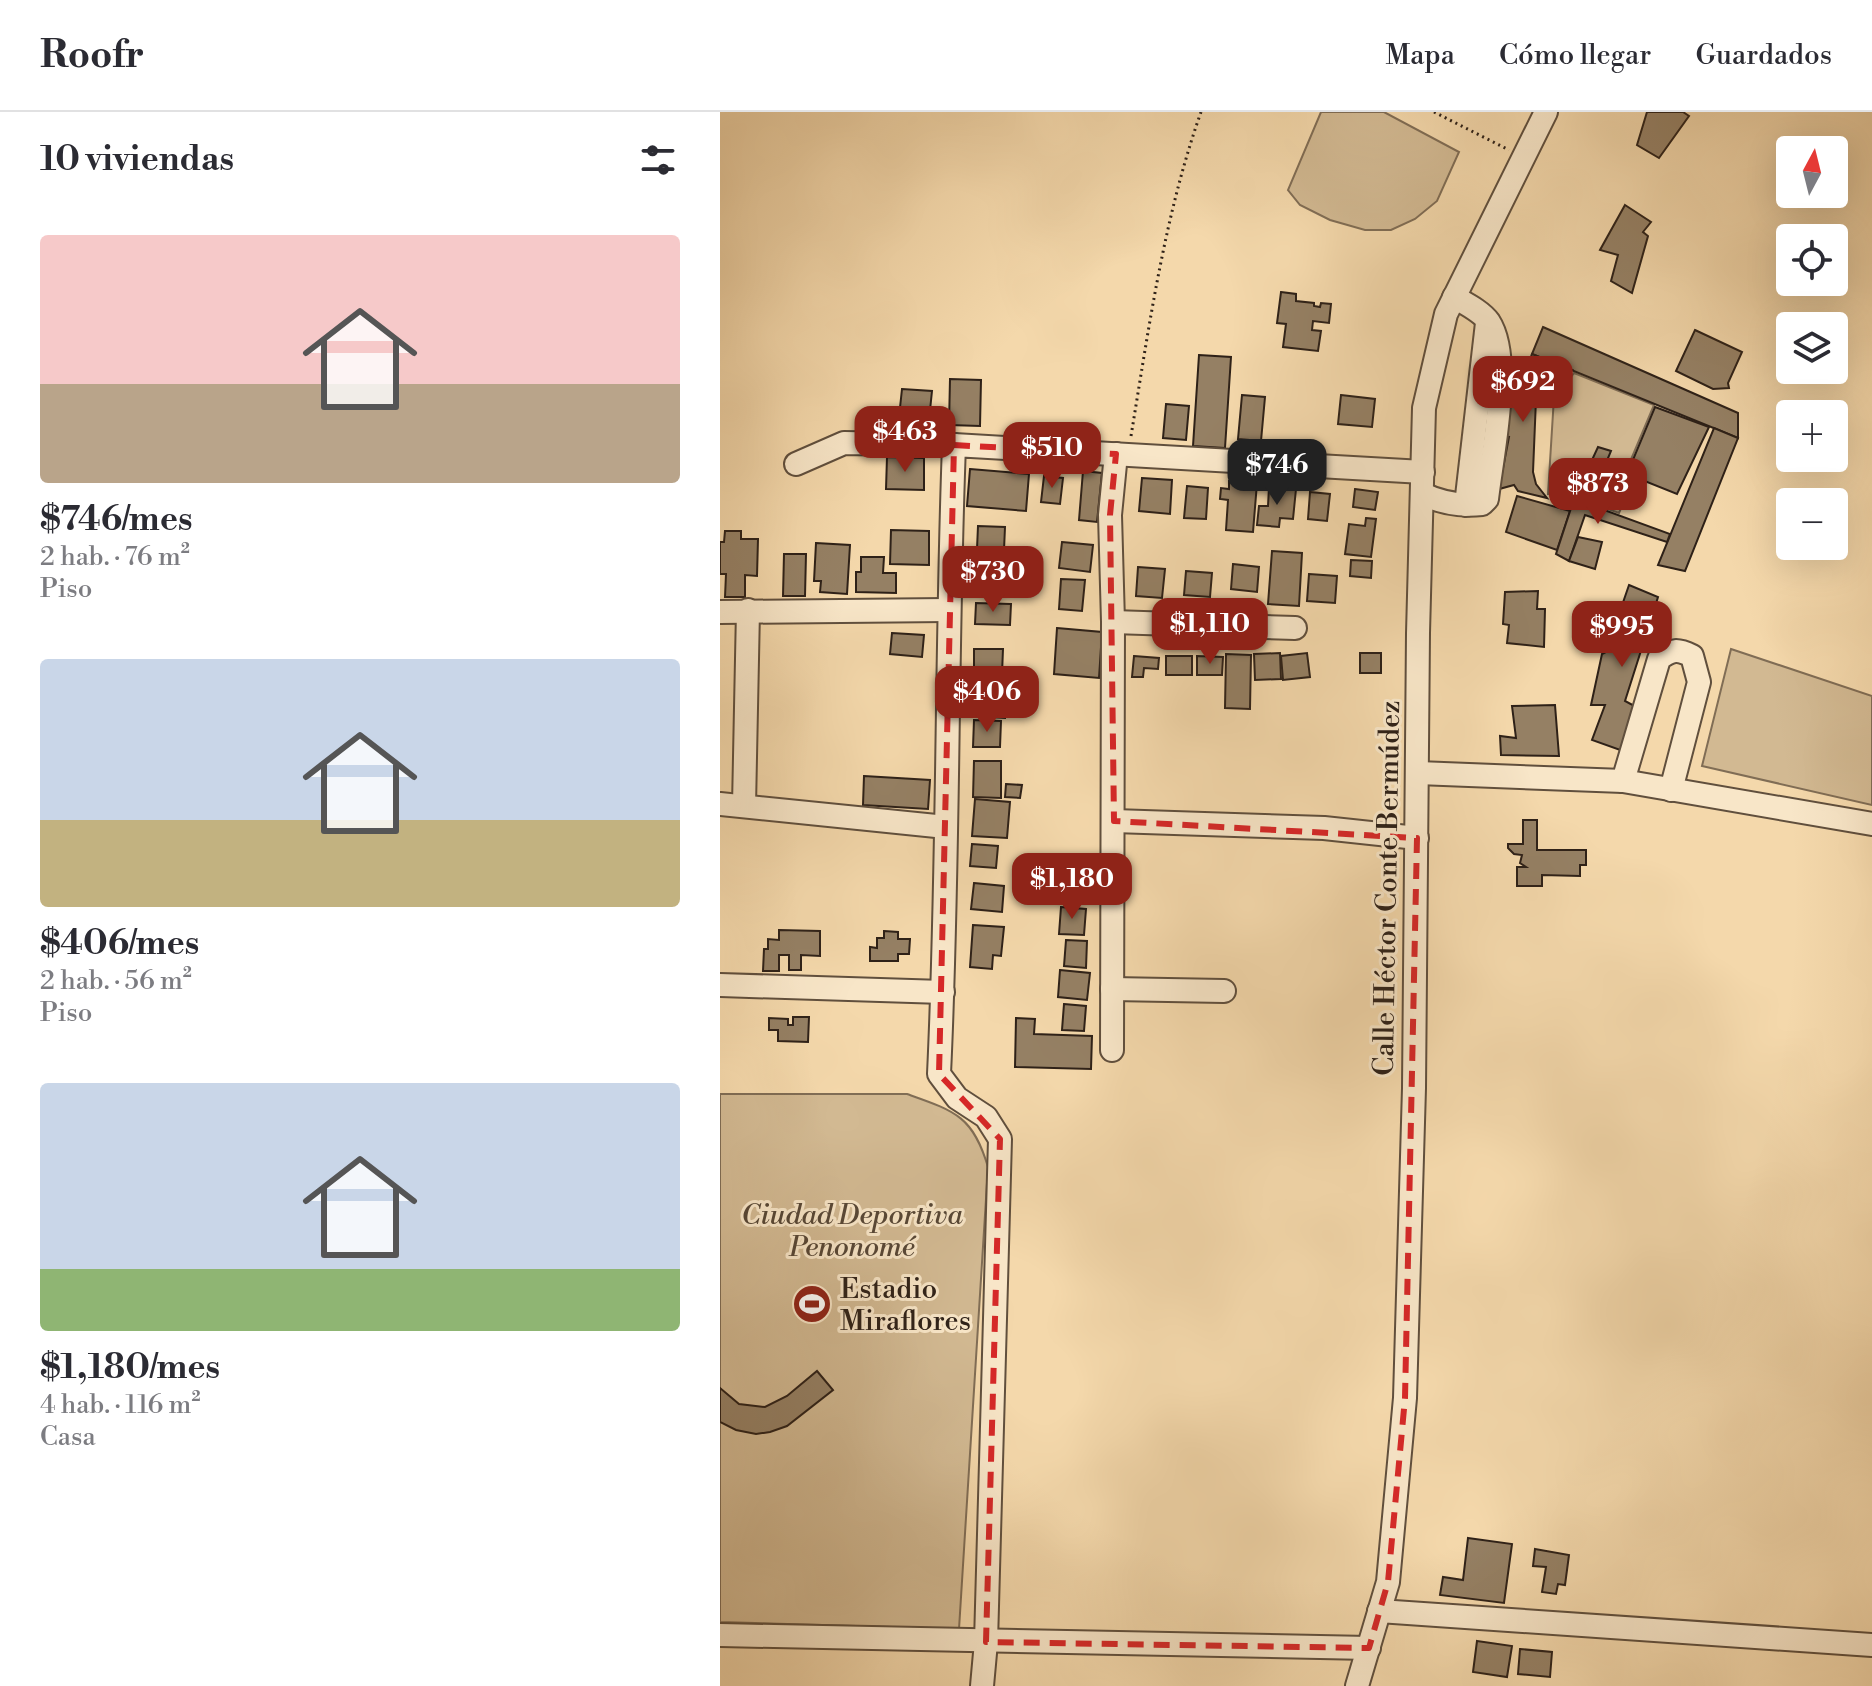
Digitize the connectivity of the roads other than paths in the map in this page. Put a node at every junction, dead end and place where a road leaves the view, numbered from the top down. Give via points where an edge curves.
1 (1546, 112) edge
2 (1454, 297) junction
3 (954, 445) junction
4 (1122, 454) junction
5 (796, 464) dead end
6 (1423, 483) junction
7 (748, 610) junction
8 (948, 610) junction
9 (720, 612) edge
10 (1113, 622) junction
11 (1295, 628) dead end
12 (1418, 773) junction
13 (1623, 781) junction
14 (1671, 790) junction
15 (720, 804) edge
16 (744, 806) junction
17 (1114, 821) junction
18 (1872, 824) edge
19 (946, 827) junction
20 (1417, 838) junction
21 (720, 985) edge
22 (1112, 989) junction
23 (1224, 991) dead end
24 (943, 992) junction
25 (1112, 1050) dead end
26 (1379, 1611) junction
27 (720, 1635) edge
28 (986, 1642) junction
29 (1872, 1645) edge
30 (1369, 1648) junction
31 (982, 1686) edge
32 (1357, 1686) edge

1 - 2 street, Calle Héctor Conte Bermúdez
2 - 6 street, Calle Héctor Conte Bermúdez via 1424,408
2 - 6 street via 1487,319 1501,362 1486,501 1440,502
3 - 4 street
3 - 5 street via 844,443
3 - 8 street
4 - 6 street
4 - 10 street via 1110,515
6 - 12 street, Calle Héctor Conte Bermúdez
7 - 8 street
7 - 9 street
7 - 16 street
8 - 19 street
10 - 11 street
10 - 17 street
12 - 13 street
12 - 20 street, Calle Héctor Conte Bermúdez
13 - 14 street
13 - 14 street via 1659,659 1678,649 1692,656 1699,682
14 - 18 street
15 - 16 street
16 - 19 street
17 - 20 street via 1324,828
17 - 22 street
19 - 24 street
20 - 26 street, Calle Héctor Conte Bermúdez via 1405,1398 1388,1582
21 - 24 street
22 - 23 street
22 - 25 street
24 - 28 street via 939,1074 957,1098 986,1117 1000,1139
26 - 29 street
26 - 30 street, Calle Héctor Conte Bermúdez
27 - 28 street
28 - 30 street
28 - 31 street
30 - 32 street, Calle Héctor Conte Bermúdez

